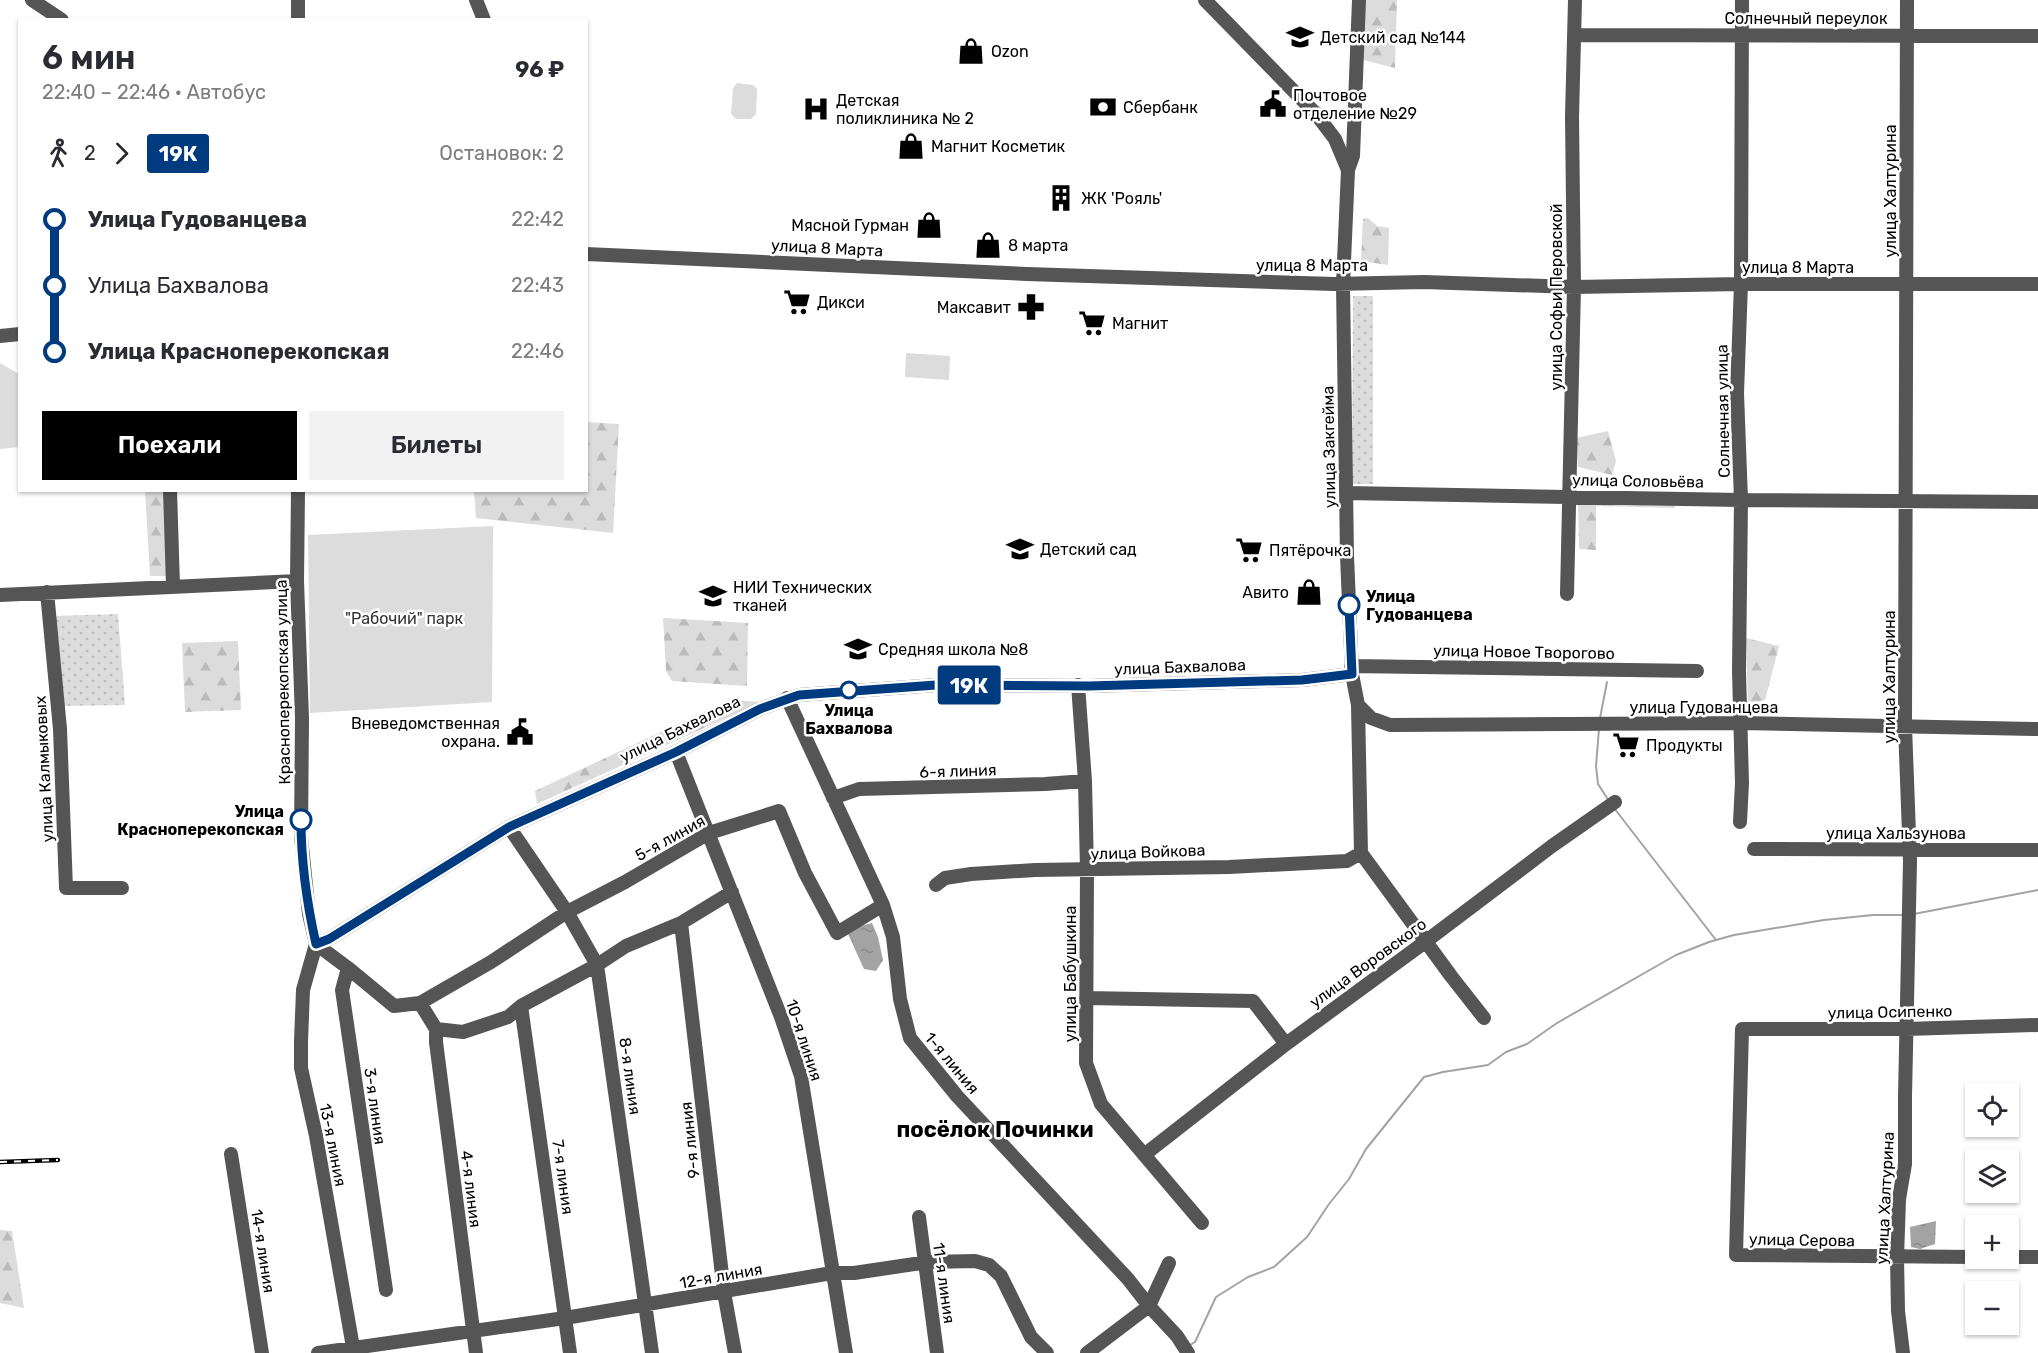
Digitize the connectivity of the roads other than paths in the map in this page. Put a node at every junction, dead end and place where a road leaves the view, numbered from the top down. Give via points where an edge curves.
1 (32, 0) edge
2 (298, 0) edge
3 (476, 0) edge
4 (1205, 0) edge
5 (1359, 0) edge
6 (1575, 0) edge
7 (1742, 0) edge
8 (1907, 0) edge
9 (59, 18) edge
10 (298, 18) edge
11 (483, 18) edge
12 (1574, 35) junction
13 (1742, 35) junction
14 (1906, 35) junction
15 (2038, 36) edge
16 (1348, 170) junction
17 (588, 254) edge
18 (1343, 284) junction
19 (1741, 284) junction
20 (1907, 284) junction
21 (2038, 284) edge
22 (1574, 287) junction
23 (18, 334) edge
24 (0, 336) edge
25 (170, 492) edge
26 (298, 492) edge
27 (1346, 493) junction
28 (1570, 496) junction
29 (1741, 500) junction
30 (1905, 501) junction
31 (2038, 502) edge
32 (297, 581) junction
33 (173, 586) junction
34 (47, 592) junction
35 (1567, 594) dead end
36 (0, 595) edge
37 (1351, 670) junction
38 (1697, 670) dead end
39 (1078, 685) junction
40 (787, 698) junction
41 (1358, 705) junction
42 (1740, 723) junction
43 (1905, 726) junction
44 (2038, 729) edge
45 (676, 752) junction
46 (1084, 781) junction
47 (833, 798) junction
48 (1615, 802) dead end
49 (1740, 822) dead end
50 (509, 827) junction
51 (709, 833) junction
52 (1754, 849) dead end
53 (1910, 850) junction
54 (2038, 850) edge
55 (1361, 853) junction
56 (1087, 870) junction
57 (936, 885) dead end
58 (122, 888) dead end
59 (732, 892) junction
60 (883, 905) junction
61 (567, 912) junction
62 (681, 922) junction
63 (1425, 942) junction
64 (316, 944) junction
65 (597, 965) junction
66 (348, 968) junction
67 (1086, 998) junction
68 (420, 1003) junction
69 (521, 1006) junction
70 (1484, 1018) dead end
71 (2038, 1025) edge
72 (436, 1029) junction
73 (1906, 1029) junction
74 (1286, 1044) junction
75 (231, 1154) dead end
76 (1144, 1155) junction
77 (919, 1217) dead end
78 (1202, 1223) dead end
79 (1736, 1255) joint
80 (1965, 1257) edge
81 (2019, 1257) edge
82 (2038, 1257) edge
83 (1897, 1258) junction
84 (924, 1263) junction
85 (1169, 1263) dead end
86 (832, 1274) junction
87 (386, 1290) dead end
88 (724, 1293) junction
89 (645, 1305) junction
90 (1149, 1306) junction
91 (565, 1318) junction
92 (472, 1330) junction
93 (1185, 1349) edge
94 (353, 1351) edge
95 (262, 1353) edge
96 (318, 1353) edge
97 (476, 1353) edge
98 (570, 1353) edge
99 (652, 1353) edge
100 (735, 1353) edge
101 (846, 1353) edge
102 (937, 1353) edge
103 (1047, 1353) edge
104 (1087, 1353) edge
105 (1903, 1353) edge

1 - 9 street
2 - 10 street
3 - 11 street
4 - 16 street, улица Закгейма via 1316,114 1335,139
5 - 16 street, улица Закгейма via 1353,156
6 - 12 street, улица Софьи Перовской
7 - 13 street, Солнечная улица
8 - 14 street, улица Халтурина
12 - 13 street, Солнечный переулок
12 - 22 street, улица Софьи Перовской
13 - 14 street, Солнечный переулок
13 - 19 street, Солнечная улица
14 - 15 street, Солнечный переулок
14 - 20 street, улица Халтурина
16 - 18 street, улица Закгейма
17 - 18 street, улица 8 Марта via 1061,276
18 - 22 street, улица 8 Марта via 1424,282
18 - 27 street, улица Закгейма
19 - 20 street, улица 8 Марта
19 - 22 street, улица 8 Марта
19 - 29 street, Солнечная улица via 1737,393
20 - 21 street, улица 8 Марта
20 - 30 street, улица Халтурина
22 - 28 street, улица Софьи Перовской
23 - 24 street
25 - 33 street
26 - 32 street, Красноперекопская улица
27 - 28 street, улица Соловьёва
27 - 37 street, улица Закгейма
28 - 29 street, улица Соловьёва
28 - 35 street, улица Софьи Перовской
29 - 30 street, улица Соловьёва
29 - 42 street, Солнечная улица
30 - 31 street, улица Соловьёва
30 - 43 street, улица Халтурина
32 - 33 street
32 - 64 street, Красноперекопская улица via 301,837
33 - 34 street
34 - 36 street
34 - 58 street, улица Калмыковых via 60,729 66,888
37 - 38 street, улица Новое Творогово
37 - 39 street, улица Бахвалова via 1302,680
37 - 41 street, улица Закгейма
39 - 40 street, улица Бахвалова via 936,685
39 - 46 street, улица Бабушкина
40 - 45 street, улица Бахвалова
40 - 47 street, 1-я линия
41 - 42 street, улица Гудованцева via 1371,718 1390,724
41 - 55 street, улица Закгейма
42 - 43 street, улица Гудованцева
42 - 49 street, Солнечная улица
43 - 44 street, улица Гудованцева
43 - 53 street, улица Халтурина
45 - 50 street, улица Бахвалова
45 - 51 street, 10-я линия
46 - 47 street, 6-я линия via 860,789
46 - 56 street, улица Бабушкина
47 - 60 street, 1-я линия
48 - 63 street, улица Воровского
50 - 61 street, 8-я линия
50 - 64 street, улица Бахвалова
51 - 59 street, 10-я линия
51 - 60 street, 5-я линия via 779,810 837,933
51 - 61 street, 5-я линия
52 - 53 street, улица Хальзунова
53 - 54 street, улица Хальзунова
53 - 73 street, улица Халтурина
55 - 56 street, улица Войкова via 1347,861
55 - 63 street
56 - 57 street, улица Войкова via 971,874 945,878
56 - 67 street, улица Бабушкина
59 - 62 street
59 - 86 street, 10-я линия via 801,1076
60 - 90 street, 1-я линия via 893,937 900,999 910,1038 957,1096 1104,1252
61 - 65 street, 8-я линия
61 - 68 street, 5-я линия
62 - 65 street via 626,946
62 - 88 street, 9-я линия
63 - 70 street
63 - 74 street, улица Воровского
64 - 66 street
64 - 94 street, 13-я линия via 303,990 302,1068
65 - 69 street
65 - 89 street, 8-я линия
66 - 68 street via 394,1006
66 - 87 street, 3-я линия via 342,990
67 - 74 street via 1252,1000
67 - 76 street, улица Бабушкина via 1086,1063 1101,1104
68 - 72 street
69 - 72 street via 507,1017 463,1032
69 - 91 street, 7-я линия
71 - 73 street, улица Осипенко
72 - 92 street, 4-я линия
73 - 79 street, улица Осипенко via 1742,1029
73 - 83 street, улица Халтурина via 1905,1164 1899,1199
74 - 76 street, улица Воровского
75 - 95 street, 14-я линия
76 - 78 street, улица Бабушкина
77 - 84 street, 11-я линия
79 - 83 street, улица Серова
80 - 83 street, улица Серова
81 - 82 street
83 - 105 street, улица Халтурина
84 - 86 street, 12-я линия
84 - 102 street, 11-я линия
84 - 103 street, 12-я линия via 975,1261 989,1265 1000,1276 1031,1337
85 - 90 street
86 - 88 street, 12-я линия
86 - 101 street, 10-я линия
88 - 89 street, 12-я линия
88 - 100 street, 9-я линия
89 - 91 street, 12-я линия
89 - 99 street, 8-я линия
90 - 93 street, 1-я линия
90 - 104 street
91 - 92 street, 12-я линия
91 - 98 street, 7-я линия
92 - 94 street, 12-я линия
92 - 97 street, 4-я линия
94 - 96 street, 12-я линия

